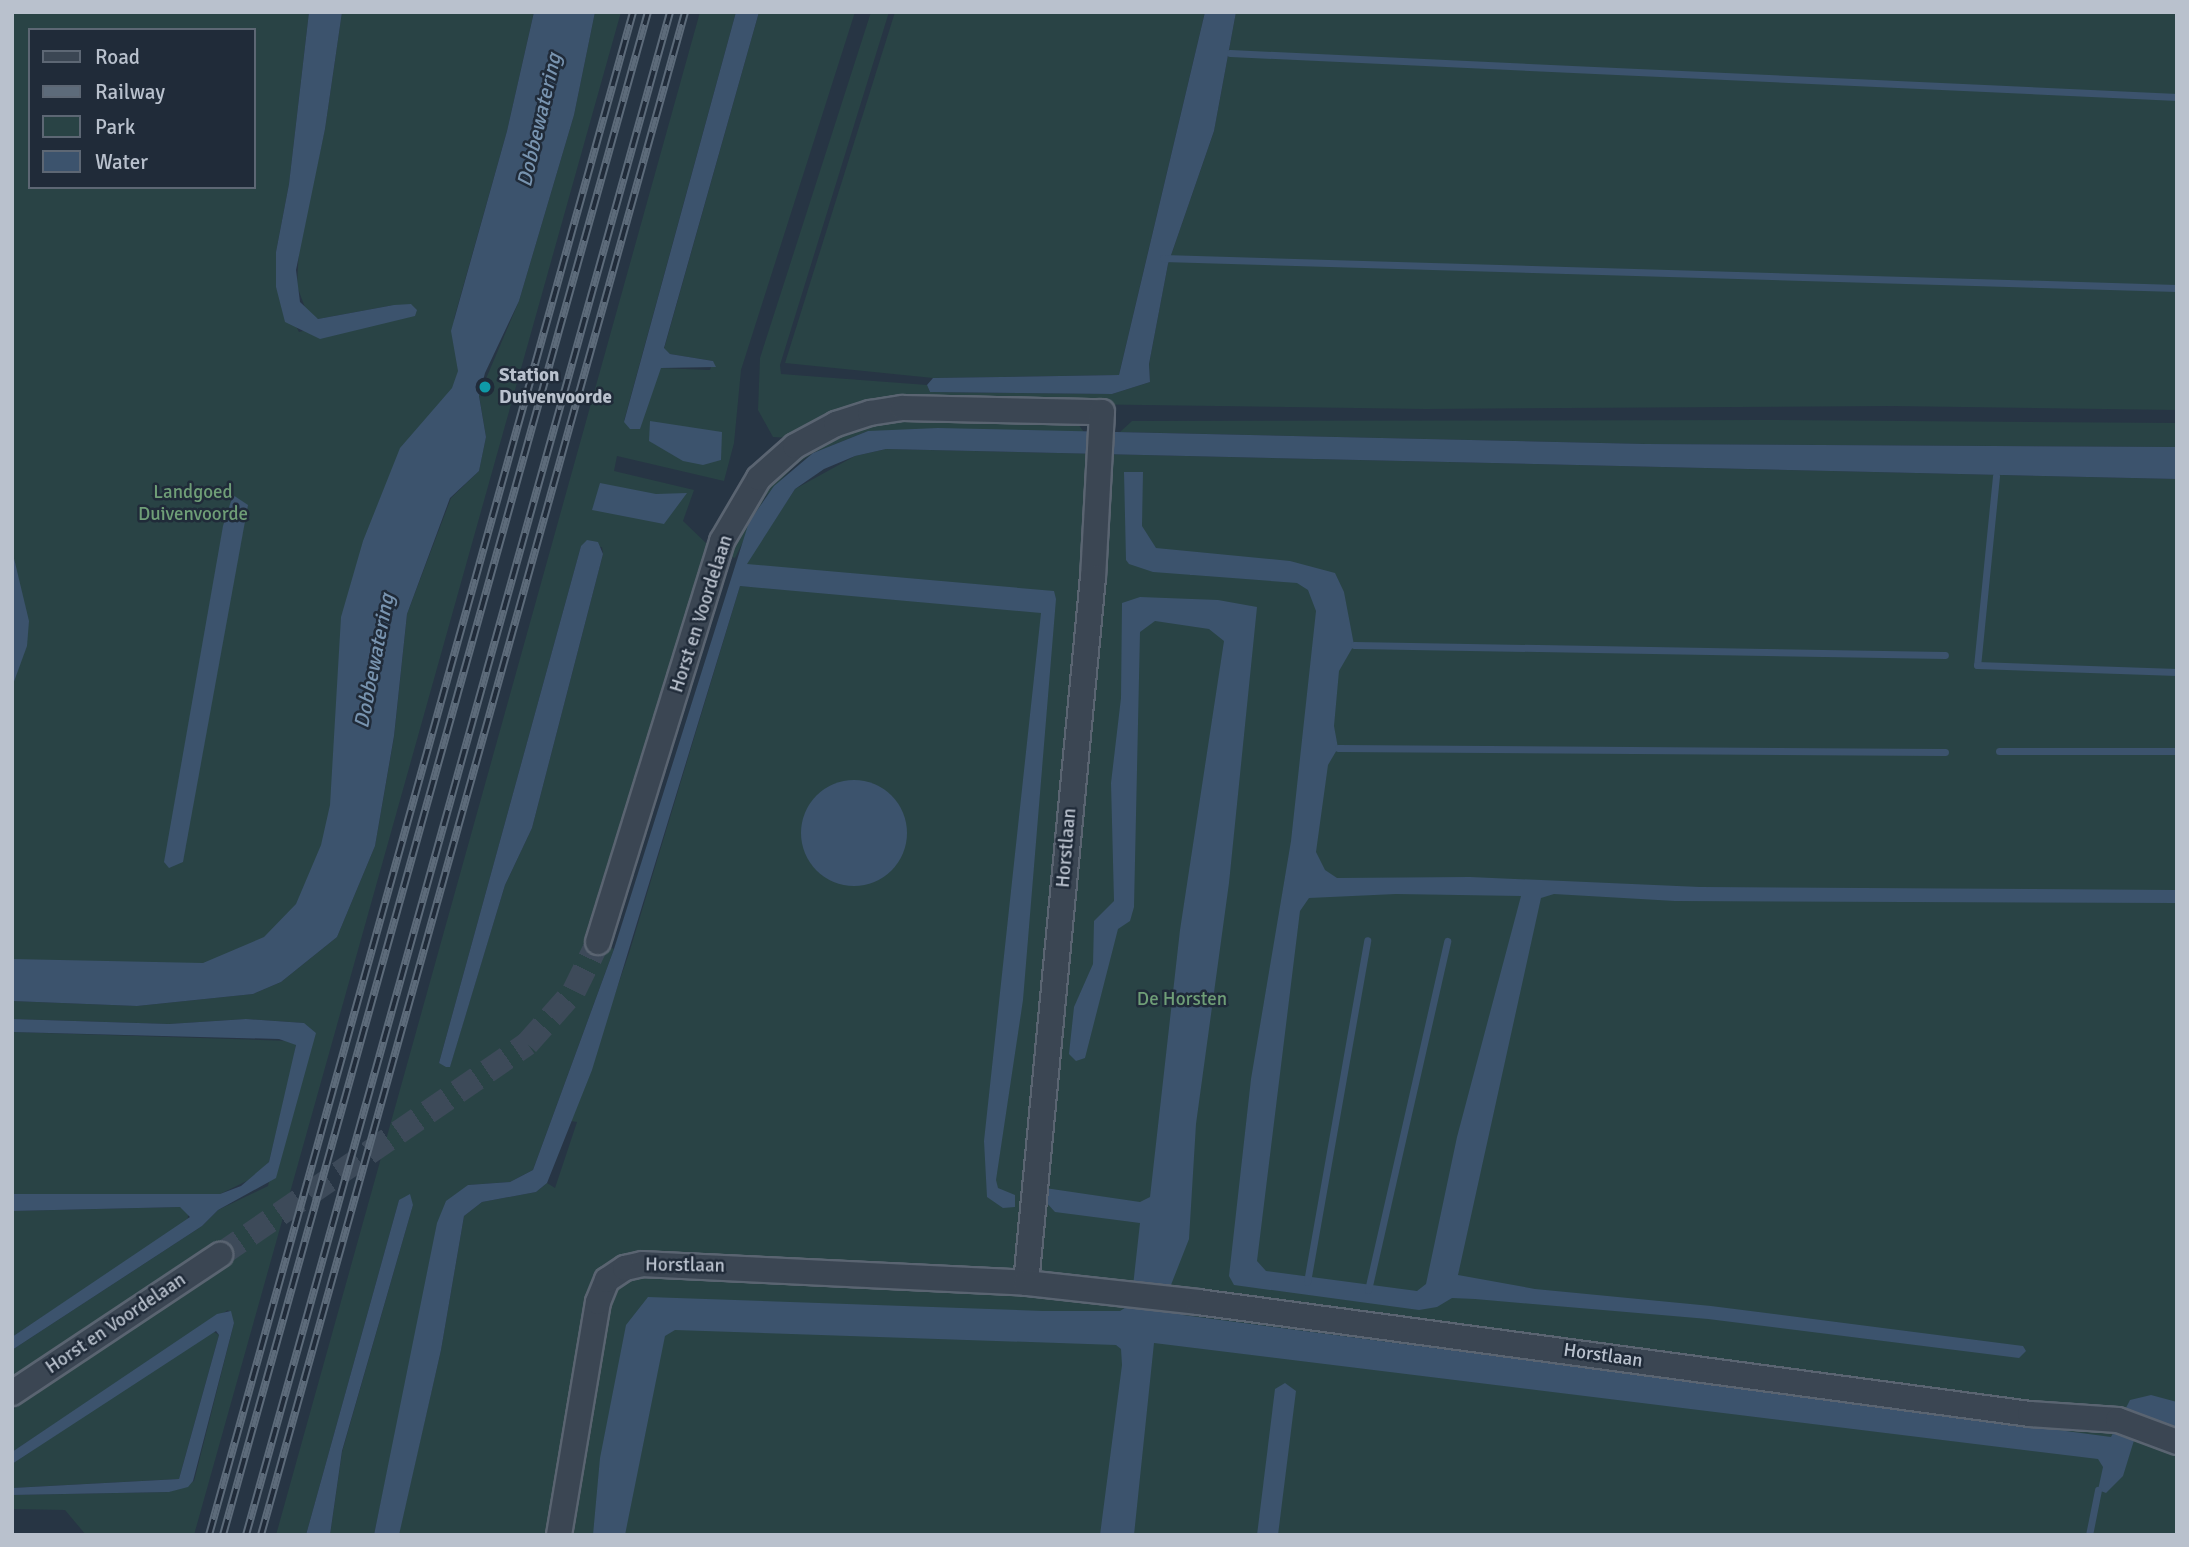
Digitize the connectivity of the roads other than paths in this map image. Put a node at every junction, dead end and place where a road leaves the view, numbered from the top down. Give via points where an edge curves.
1 (1101, 416) joint
2 (598, 942) tunnel mouth
3 (220, 1255) tunnel mouth
4 (1026, 1283) junction
5 (12, 1393) edge
6 (2177, 1442) edge
7 (559, 1535) edge

1 - 2 street, Horst en Voordelaan via 903,408 870,413 795,446 759,478 722,541
1 - 4 street, Horstlaan via 1092,591
3 - 5 street, Horst en Voordelaan
4 - 6 street, Horstlaan via 2129,1424
4 - 7 street, Horstlaan via 680,1264 625,1268 607,1280 598,1302

